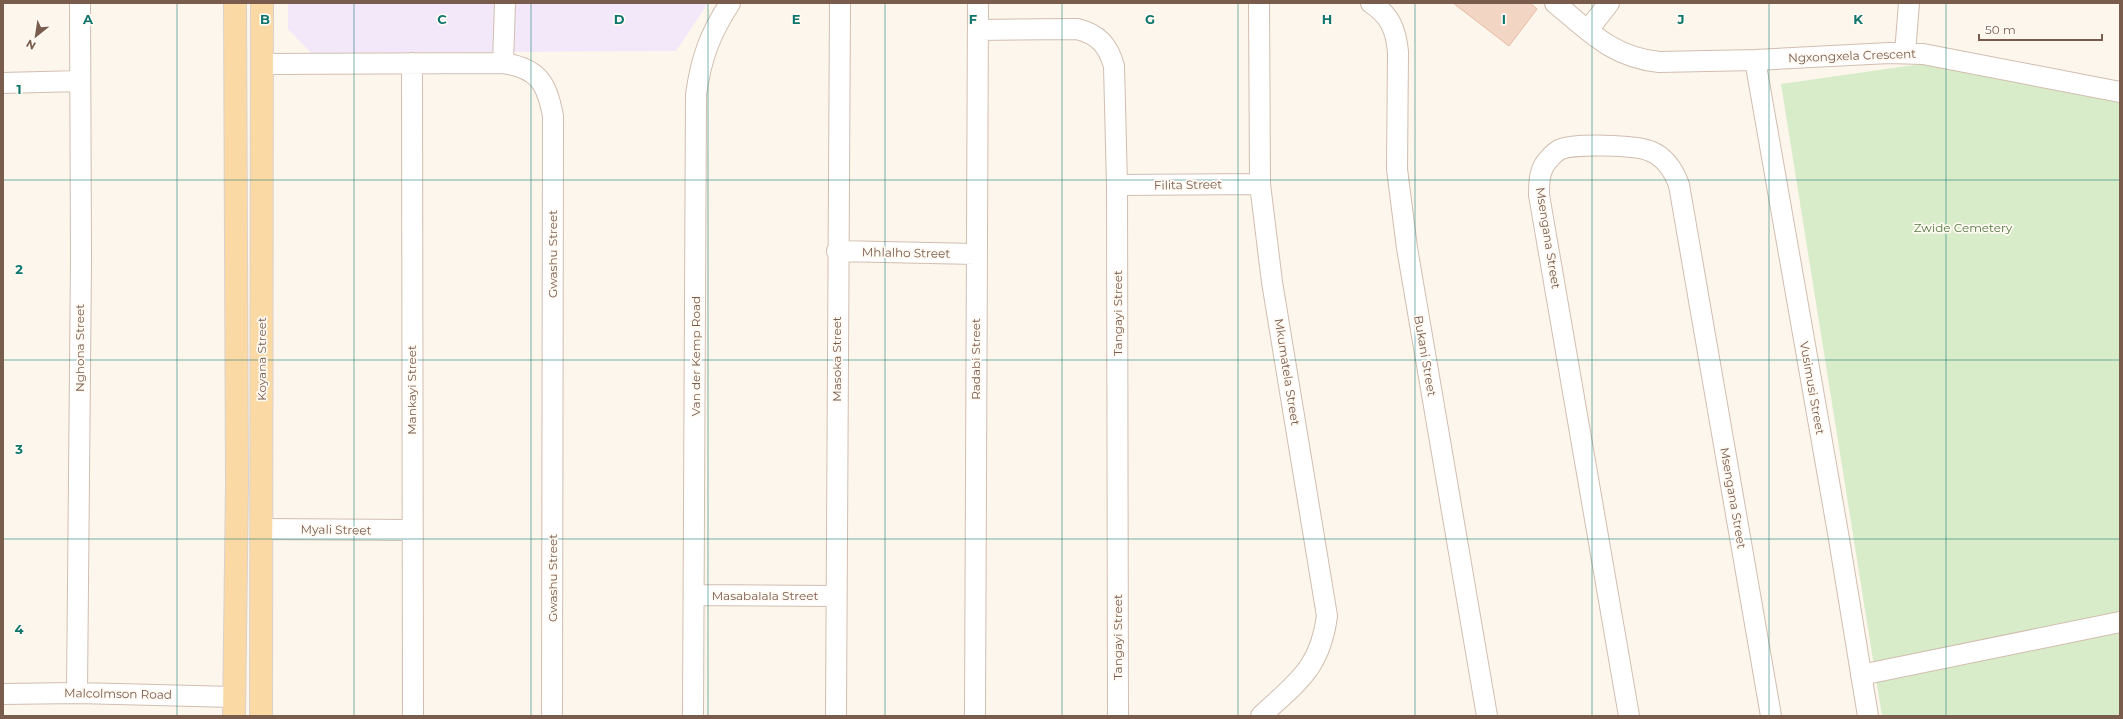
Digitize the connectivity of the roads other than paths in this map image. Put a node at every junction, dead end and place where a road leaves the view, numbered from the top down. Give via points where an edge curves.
1 (80, 3) edge
2 (235, 3) edge
3 (262, 3) edge
4 (505, 3) edge
5 (730, 3) edge
6 (840, 3) edge
7 (978, 3) edge
8 (1259, 3) edge
9 (1371, 3) edge
10 (1555, 3) edge
11 (1609, 3) edge
12 (1909, 3) edge
13 (978, 30) junction
14 (1588, 30) junction
15 (1906, 53) junction
16 (1755, 60) junction
17 (412, 63) junction
18 (503, 63) junction
19 (261, 64) junction
20 (80, 81) junction
21 (3, 82) edge
22 (2120, 92) edge
23 (1260, 184) junction
24 (1117, 186) junction
25 (837, 251) junction
26 (976, 254) junction
27 (261, 529) junction
28 (412, 530) junction
29 (694, 595) junction
30 (836, 596) junction
31 (2120, 622) edge
32 (1861, 675) junction
33 (77, 693) junction
34 (3, 694) edge
35 (234, 707) edge
36 (261, 716) edge
37 (413, 716) edge
38 (552, 716) edge
39 (693, 716) edge
40 (836, 716) edge
41 (975, 716) edge
42 (1118, 716) edge
43 (1261, 716) edge
44 (1487, 716) edge
45 (1629, 716) edge
46 (1770, 716) edge
47 (1868, 716) edge

1 - 20 street, Nghona Street
2 - 35 main road via 237,484
3 - 19 main road, Koyana Street
4 - 18 street
5 - 29 street, Van der Kemp Road via 706,47 696,95
6 - 25 street, Masoka Street
7 - 13 street, Radabi Street
8 - 23 street, Mkumatela Street
9 - 44 street, Bukani Street via 1382,10 1397,35 1399,194
10 - 14 street, Ngxongxela Crescent
11 - 14 street
12 - 15 street
13 - 24 street, Tangayi Street via 1077,29 1088,31 1103,42 1111,54 1116,83
13 - 26 street, Radabi Street
14 - 16 street, Ngxongxela Crescent via 1618,52 1644,60
15 - 16 street, Ngxongxela Crescent
15 - 22 street, Ngxongxela Crescent via 1940,57
16 - 32 street, Vusimusi Street
17 - 18 street, Gwashu Street
17 - 19 street, Gwashu Street
17 - 28 street, Mankayi Street
18 - 38 street, Gwashu Street via 528,69 541,81 550,97 553,116
19 - 27 main road, Koyana Street
20 - 21 street
20 - 33 street, Nghona Street
23 - 24 street, Filita Street
23 - 43 street, Mkumatela Street via 1272,282 1327,616 1325,636 1314,662
24 - 42 street, Tangayi Street
25 - 26 street, Mhlalho Street
25 - 30 street, Masoka Street
26 - 41 street, Radabi Street
27 - 28 street, Myali Street
27 - 36 main road, Koyana Street
28 - 37 street, Mankayi Street
29 - 30 street, Masabalala Street
29 - 39 street, Van der Kemp Road
30 - 40 street, Masoka Street
31 - 32 street
32 - 47 street, Vusimusi Street
33 - 34 street, Malcolmson Road
33 - 35 street, Malcolmson Road
45 - 46 street, Msengana Street via 1539,195 1542,170 1549,159 1560,150 1575,147 1635,147 1651,151 1664,160 1674,172 1682,198

